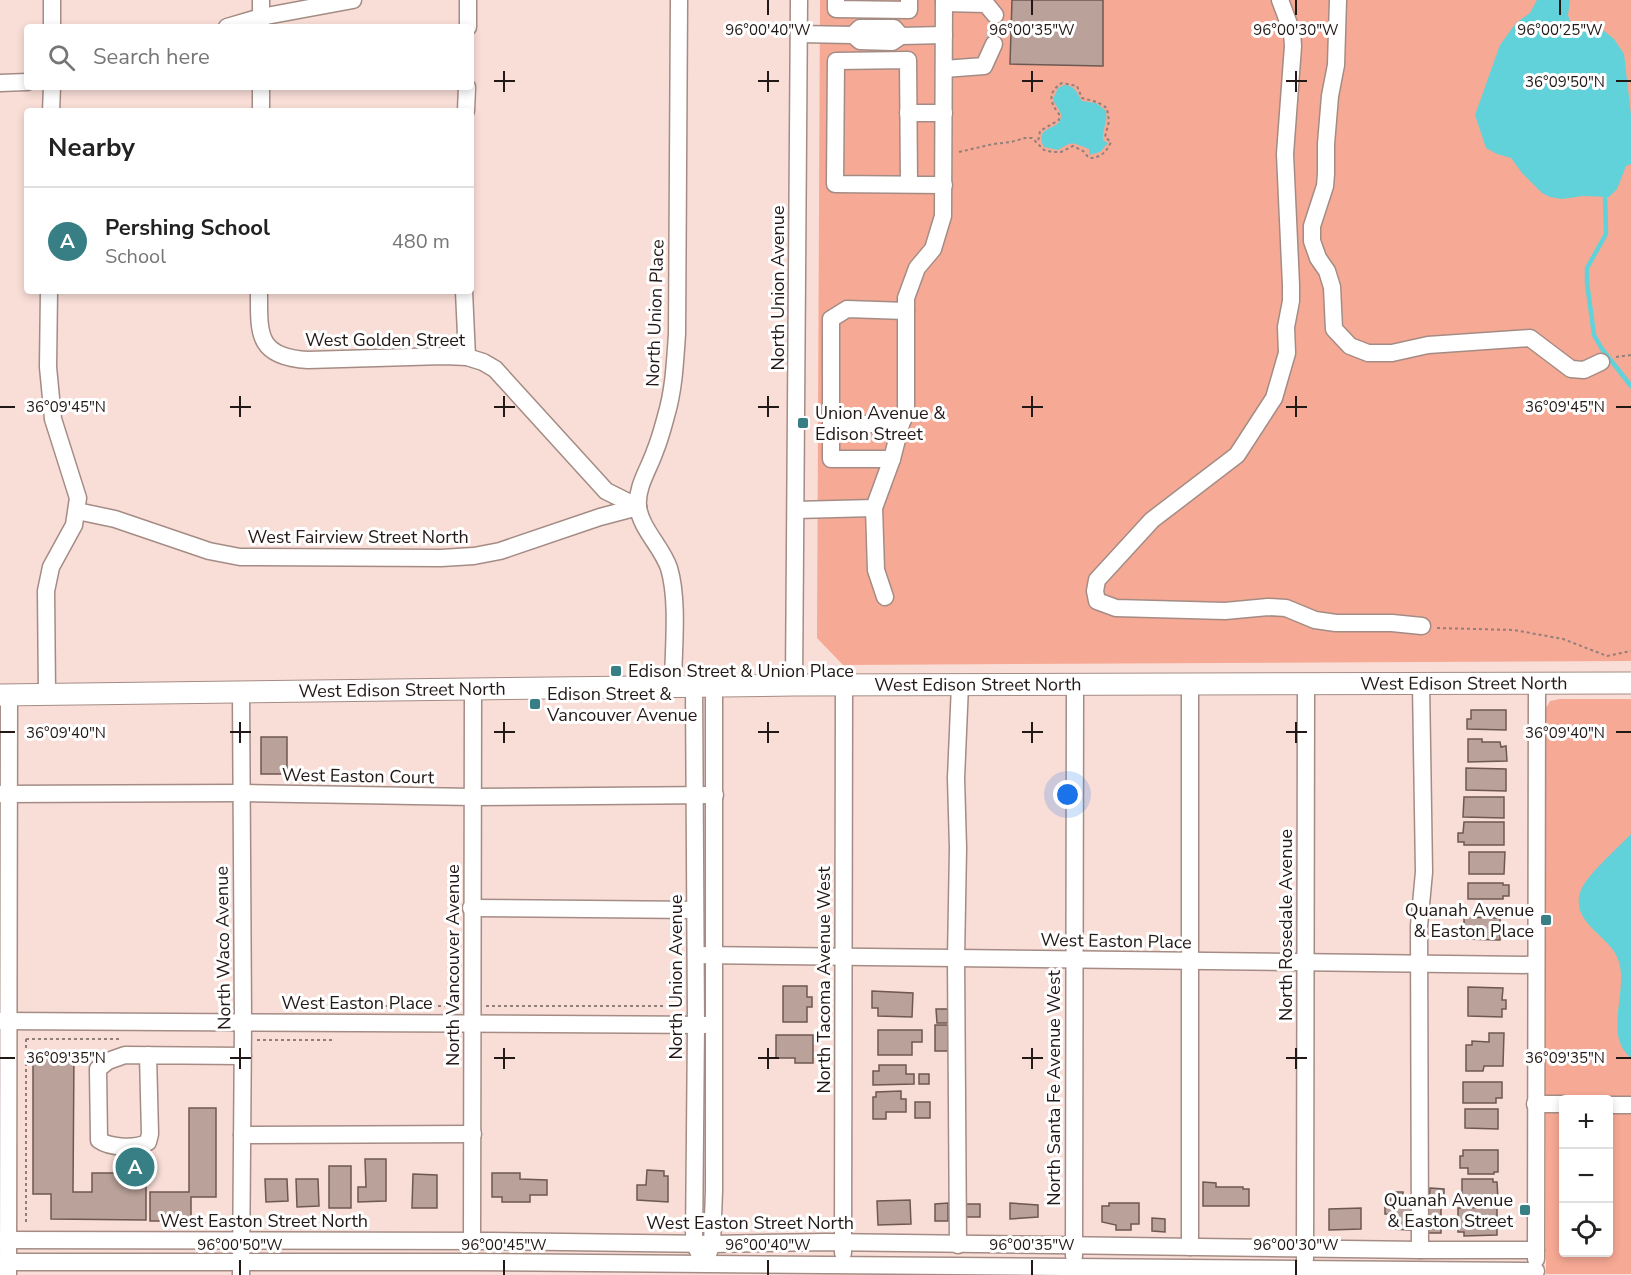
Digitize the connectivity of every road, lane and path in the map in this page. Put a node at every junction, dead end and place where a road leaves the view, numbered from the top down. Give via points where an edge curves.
1 (52, 0) edge
2 (261, 0) edge
3 (353, 0) edge
4 (468, 0) edge
5 (679, 0) edge
6 (799, 0) edge
7 (836, 0) edge
8 (909, 0) edge
9 (1280, 0) edge
10 (1338, 0) edge
11 (944, 2) edge
12 (994, 15) dead end
13 (261, 22) edge
14 (52, 24) edge
15 (468, 24) edge
16 (799, 34) junction
17 (944, 35) junction
18 (994, 44) tunnel mouth
19 (944, 69) junction
20 (24, 82) edge
21 (0, 83) edge
22 (51, 90) edge
23 (261, 90) edge
24 (467, 90) edge
25 (51, 108) edge
26 (261, 108) edge
27 (466, 108) edge
28 (908, 112) junction
29 (944, 113) junction
30 (1038, 142) junction
31 (944, 152) junction
32 (909, 183) junction
33 (944, 185) junction
34 (49, 294) edge
35 (259, 294) edge
36 (464, 294) edge
37 (906, 311) junction
38 (1620, 355) dead end
39 (1631, 355) edge
40 (467, 357) junction
41 (1601, 362) dead end
42 (831, 424) junction
43 (901, 424) junction
44 (892, 459) junction
45 (638, 507) junction
46 (874, 508) junction
47 (796, 510) junction
48 (77, 512) junction
49 (885, 597) dead end
50 (1422, 626) joint
51 (1631, 651) edge
52 (1631, 682) edge
53 (1537, 683) junction
54 (1075, 684) junction
55 (1190, 684) junction
56 (1306, 684) junction
57 (1421, 684) junction
58 (794, 685) junction
59 (844, 685) junction
60 (960, 685) junction
61 (704, 686) junction
62 (673, 687) junction
63 (473, 689) junction
64 (241, 692) junction
65 (47, 694) junction
66 (5, 695) edge
67 (5, 794) edge
68 (241, 794) junction
69 (694, 795) junction
70 (715, 795) junction
71 (473, 797) junction
72 (471, 908) junction
73 (695, 910) junction
74 (696, 955) junction
75 (714, 955) junction
76 (843, 957) junction
77 (956, 959) junction
78 (1074, 960) junction
79 (1190, 962) junction
80 (1305, 963) junction
81 (1419, 964) junction
82 (1535, 965) junction
83 (4, 1021) edge
84 (243, 1023) junction
85 (473, 1023) junction
86 (696, 1025) junction
87 (713, 1025) junction
88 (26, 1030) dead end
89 (148, 1055) junction
90 (243, 1056) junction
91 (1535, 1104) junction
92 (1559, 1104) edge
93 (1613, 1105) edge
94 (1631, 1105) edge
95 (242, 1134) junction
96 (473, 1134) junction
97 (4, 1137) edge
98 (26, 1228) dead end
99 (4, 1240) edge
100 (241, 1241) junction
101 (450, 1241) junction
102 (472, 1241) junction
103 (492, 1241) junction
104 (843, 1242) junction
105 (694, 1243) junction
106 (712, 1244) junction
107 (958, 1245) junction
108 (1074, 1246) junction
109 (1190, 1247) junction
110 (1305, 1248) junction
111 (1420, 1250) junction
112 (1536, 1250) junction
113 (450, 1262) junction
114 (492, 1263) junction
115 (6, 1266) edge
116 (241, 1269) edge
117 (473, 1269) edge
118 (704, 1270) edge
119 (843, 1270) edge
120 (958, 1270) edge
121 (1074, 1271) edge
122 (1190, 1272) edge
123 (1305, 1273) edge
124 (1420, 1273) edge
125 (1536, 1273) edge

1 - 14 street
2 - 13 street
3 - 13 street
4 - 15 street
5 - 45 street, North Union Place via 675,365 666,417 639,493
6 - 16 street, North Union Avenue
7 - 8 street via 836,9 909,10
9 - 50 street via 1293,46 1285,154 1292,285 1283,370 1274,398 1237,455 1152,520 1097,580 1097,601 1116,608 1286,608 1315,620 1336,623
10 - 41 street via 1325,186 1312,225 1312,241 1332,287 1334,329 1350,346 1368,353 1530,338 1571,369 1584,370
11 - 12 street via 986,4
11 - 17 street
16 - 17 street via 853,35 860,42
16 - 47 street, North Union Avenue
17 - 19 street
18 - 19 street via 984,66
19 - 29 street
20 - 21 street
22 - 25 street
23 - 26 street
24 - 27 street
28 - 29 street
28 - 32 street
28 - 32 street via 908,60 836,61 835,184
29 - 31 street
30 - 30 path via 1047,151 1058,153 1073,146 1089,158 1102,155 1111,142 1105,137 1109,112 1097,102 1082,98 1077,86 1062,83 1052,94 1059,120 1040,131
30 - 31 path via 1025,138 968,151
31 - 33 street
32 - 33 street
33 - 37 street via 939,232 933,249 917,268 906,298
34 - 48 street via 48,367 53,419 78,498
35 - 40 street, West Golden Street via 261,337 276,353 294,359
36 - 40 street
37 - 42 street via 847,309 831,319
37 - 43 street via 906,412
38 - 39 path
40 - 45 street, West Golden Street via 495,369 606,491
42 - 43 street
42 - 44 street via 831,459
43 - 44 street
44 - 46 street
45 - 48 street, West Fairview Street North via 500,551 429,558 240,557 209,551 116,519
45 - 62 street via 664,553 672,581
46 - 47 street
46 - 49 street via 876,570
47 - 58 street, North Union Avenue
48 - 65 street via 51,567 46,591
50 - 51 path via 1521,631 1563,639 1607,656
52 - 53 main road, West Edison Street North
53 - 57 main road, West Edison Street North
53 - 82 street
54 - 55 main road, West Edison Street North
54 - 60 main road, West Edison Street North
54 - 78 street, North Santa Fe Avenue West
55 - 56 main road, West Edison Street North
55 - 79 street
56 - 57 main road, West Edison Street North
56 - 80 street, North Rosedale Avenue
57 - 81 street via 1424,872
58 - 59 main road, West Edison Street North
58 - 61 main road, West Edison Street North
59 - 60 main road, West Edison Street North
59 - 76 street, North Tacoma Avenue West
60 - 77 street
61 - 62 main road, West Edison Street North
61 - 69 street, North Union Avenue
61 - 70 street, North Union Avenue
62 - 63 main road, West Edison Street North
63 - 64 main road, West Edison Street North
63 - 71 street, North Vancouver Avenue
64 - 65 main road, West Edison Street North
64 - 68 street, North Waco Avenue
65 - 66 main road, West Edison Street North
66 - 67 street
67 - 68 street, West Easton Court
67 - 83 street
68 - 71 street, West Easton Court
68 - 84 street, North Waco Avenue
69 - 70 street, West Easton Court
69 - 71 street, West Easton Court
69 - 73 street, North Union Avenue
70 - 75 street, North Union Avenue
71 - 72 street, North Vancouver Avenue
72 - 73 street
72 - 85 street, North Vancouver Avenue
73 - 74 street, North Union Avenue
74 - 75 street, West Easton Place
74 - 86 street, North Union Avenue
75 - 76 street, West Easton Place
75 - 87 street, North Union Avenue
76 - 77 street, West Easton Place
76 - 104 street, North Tacoma Avenue West
77 - 78 street, West Easton Place
77 - 107 street
78 - 79 street, West Easton Place
78 - 108 street, North Santa Fe Avenue West
79 - 80 street, West Easton Place
79 - 109 street
80 - 81 street, West Easton Place
80 - 110 street, North Rosedale Avenue
81 - 82 street, West Easton Place
81 - 111 street
82 - 91 street
83 - 84 street, West Easton Place
83 - 97 street
84 - 85 street, West Easton Place
84 - 90 street, North Waco Avenue
85 - 86 street, West Easton Place
85 - 96 street, North Vancouver Avenue
86 - 87 street, West Easton Place
86 - 105 street, North Union Avenue
87 - 106 street, North Union Avenue
88 - 98 path
89 - 89 street via 125,1055 98,1069 102,1143 142,1146 148,1142
89 - 90 street
90 - 95 street, North Waco Avenue
91 - 92 street
91 - 112 street
93 - 94 street
95 - 96 street
95 - 100 street, North Waco Avenue
96 - 102 street, North Vancouver Avenue
97 - 99 street
99 - 100 street, West Easton Street North
99 - 115 street
100 - 101 street, West Easton Street North
100 - 116 street, North Waco Avenue
101 - 102 street, West Easton Street North
101 - 113 street
102 - 103 street, West Easton Street North
103 - 105 street, West Easton Street North
103 - 114 street
104 - 106 street, West Easton Street North
104 - 107 street, West Easton Street North
104 - 119 street, North Tacoma Avenue West
105 - 106 street, West Easton Street North
105 - 118 street, North Union Avenue
106 - 118 street, North Union Avenue
107 - 108 street, West Easton Street North
108 - 109 street, West Easton Street North
108 - 121 street, North Santa Fe Avenue West
109 - 110 street, West Easton Street North
110 - 111 street, West Easton Street North
110 - 123 street, North Rosedale Avenue
111 - 112 street, West Easton Street North
112 - 125 street
113 - 116 street
113 - 117 street
114 - 117 street
114 - 118 street
115 - 116 street
118 - 119 street
119 - 120 street
120 - 121 street
121 - 122 street
122 - 123 street
123 - 124 street
124 - 125 street

